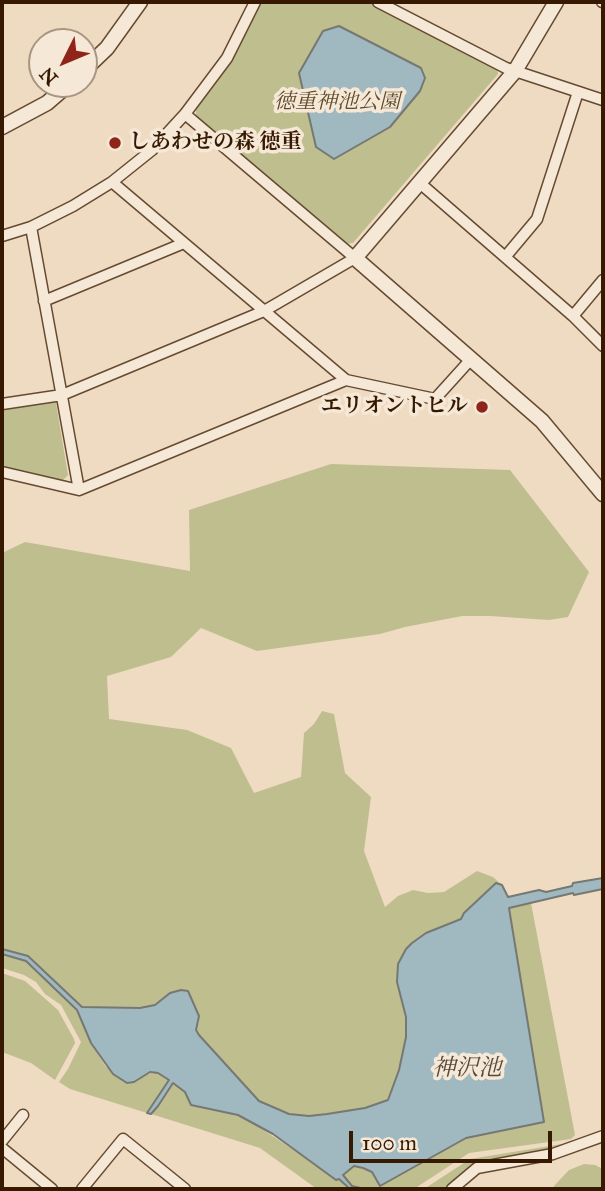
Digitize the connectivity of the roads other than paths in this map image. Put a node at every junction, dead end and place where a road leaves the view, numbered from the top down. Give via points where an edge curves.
1 (140, 2) edge
2 (255, 2) edge
3 (378, 2) edge
4 (555, 2) edge
5 (98, 57) edge
6 (515, 71) junction
7 (578, 92) junction
8 (53, 98) edge
9 (603, 100) edge
10 (185, 114) junction
11 (2, 127) edge
12 (112, 183) junction
13 (421, 184) junction
14 (31, 227) junction
15 (2, 236) edge
16 (184, 243) junction
17 (506, 256) junction
18 (355, 258) junction
19 (603, 281) edge
20 (44, 301) junction
21 (264, 311) junction
22 (573, 316) junction
23 (603, 346) edge
24 (472, 358) junction
25 (346, 380) junction
26 (61, 395) junction
27 (2, 404) edge
28 (2, 472) edge
29 (79, 490) junction
30 (603, 494) edge
31 (23, 1115) dead end
32 (603, 1136) edge
33 (2, 1141) edge
34 (2, 1148) edge
35 (52, 1189) edge
36 (82, 1189) edge
37 (185, 1189) edge
38 (452, 1189) edge

1 - 5 street
2 - 10 street via 227,58
3 - 6 street
4 - 6 street
6 - 7 street
6 - 13 street
7 - 9 street
7 - 17 street via 537,219
8 - 11 street
10 - 12 street
10 - 18 street
12 - 14 street
12 - 16 street
13 - 17 street
13 - 18 street
14 - 15 street
14 - 20 street
16 - 20 street
16 - 21 street
17 - 22 street
18 - 21 street
18 - 24 street
19 - 22 street
20 - 26 street
21 - 25 street
21 - 26 street
22 - 23 street
24 - 25 street via 435,399
24 - 30 street via 542,421
25 - 29 street
26 - 27 street
26 - 29 street
28 - 29 street
31 - 33 street
32 - 38 street via 554,1154 477,1167
34 - 35 street
36 - 37 street via 124,1139

